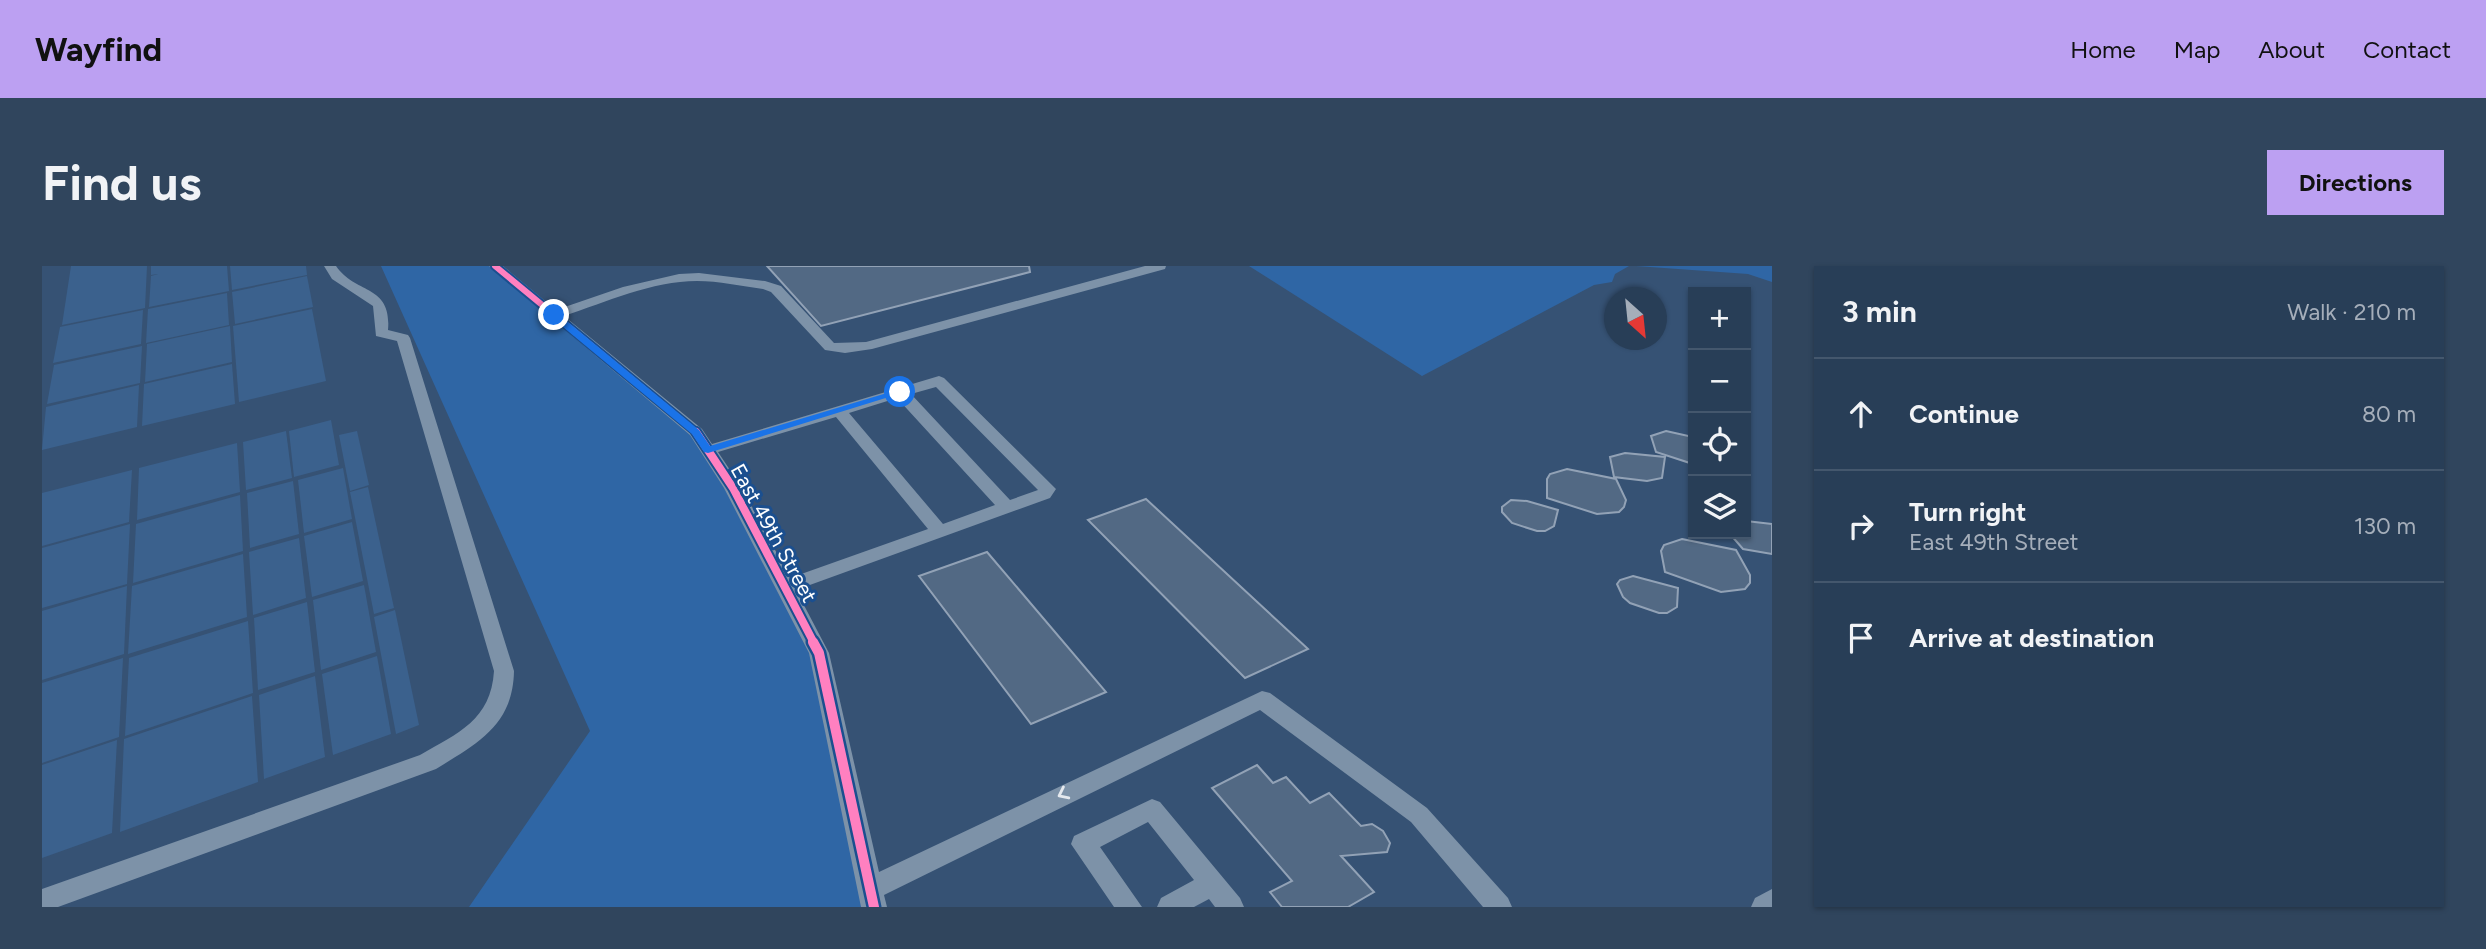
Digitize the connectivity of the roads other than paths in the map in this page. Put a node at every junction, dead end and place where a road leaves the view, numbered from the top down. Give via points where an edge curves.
1 (330, 266) edge
2 (521, 266) edge
3 (1160, 266) edge
4 (499, 269) edge
5 (554, 315) junction
6 (900, 392) junction
7 (839, 411) junction
8 (708, 450) junction
9 (1006, 507) junction
10 (939, 531) junction
11 (785, 587) junction
12 (1212, 884) junction
13 (872, 898) edge
14 (42, 901) edge
15 (1772, 901) edge
16 (1129, 907) edge
17 (1170, 907) edge
18 (1231, 907) edge
19 (1499, 907) edge
20 (1763, 907) edge

1 - 14 street via 337,277 378,301 384,322 381,333 403,338 506,690 484,727 428,762
2 - 4 street
3 - 5 street via 845,349 830,347 776,289 699,277 658,283
4 - 5 street, East 49th Street
5 - 8 street, East 49th Street via 696,432
6 - 7 street
6 - 9 street
6 - 9 street via 941,382 1047,489
7 - 8 street
7 - 10 lane
8 - 11 street, East 49th Street
9 - 10 street
10 - 11 street
11 - 13 street, East 49th Street via 819,653
12 - 16 street via 1152,809 1083,844
12 - 17 street
12 - 18 street
19 -> 13 street via 1419,815 1262,699 1124,764
15 - 20 street

